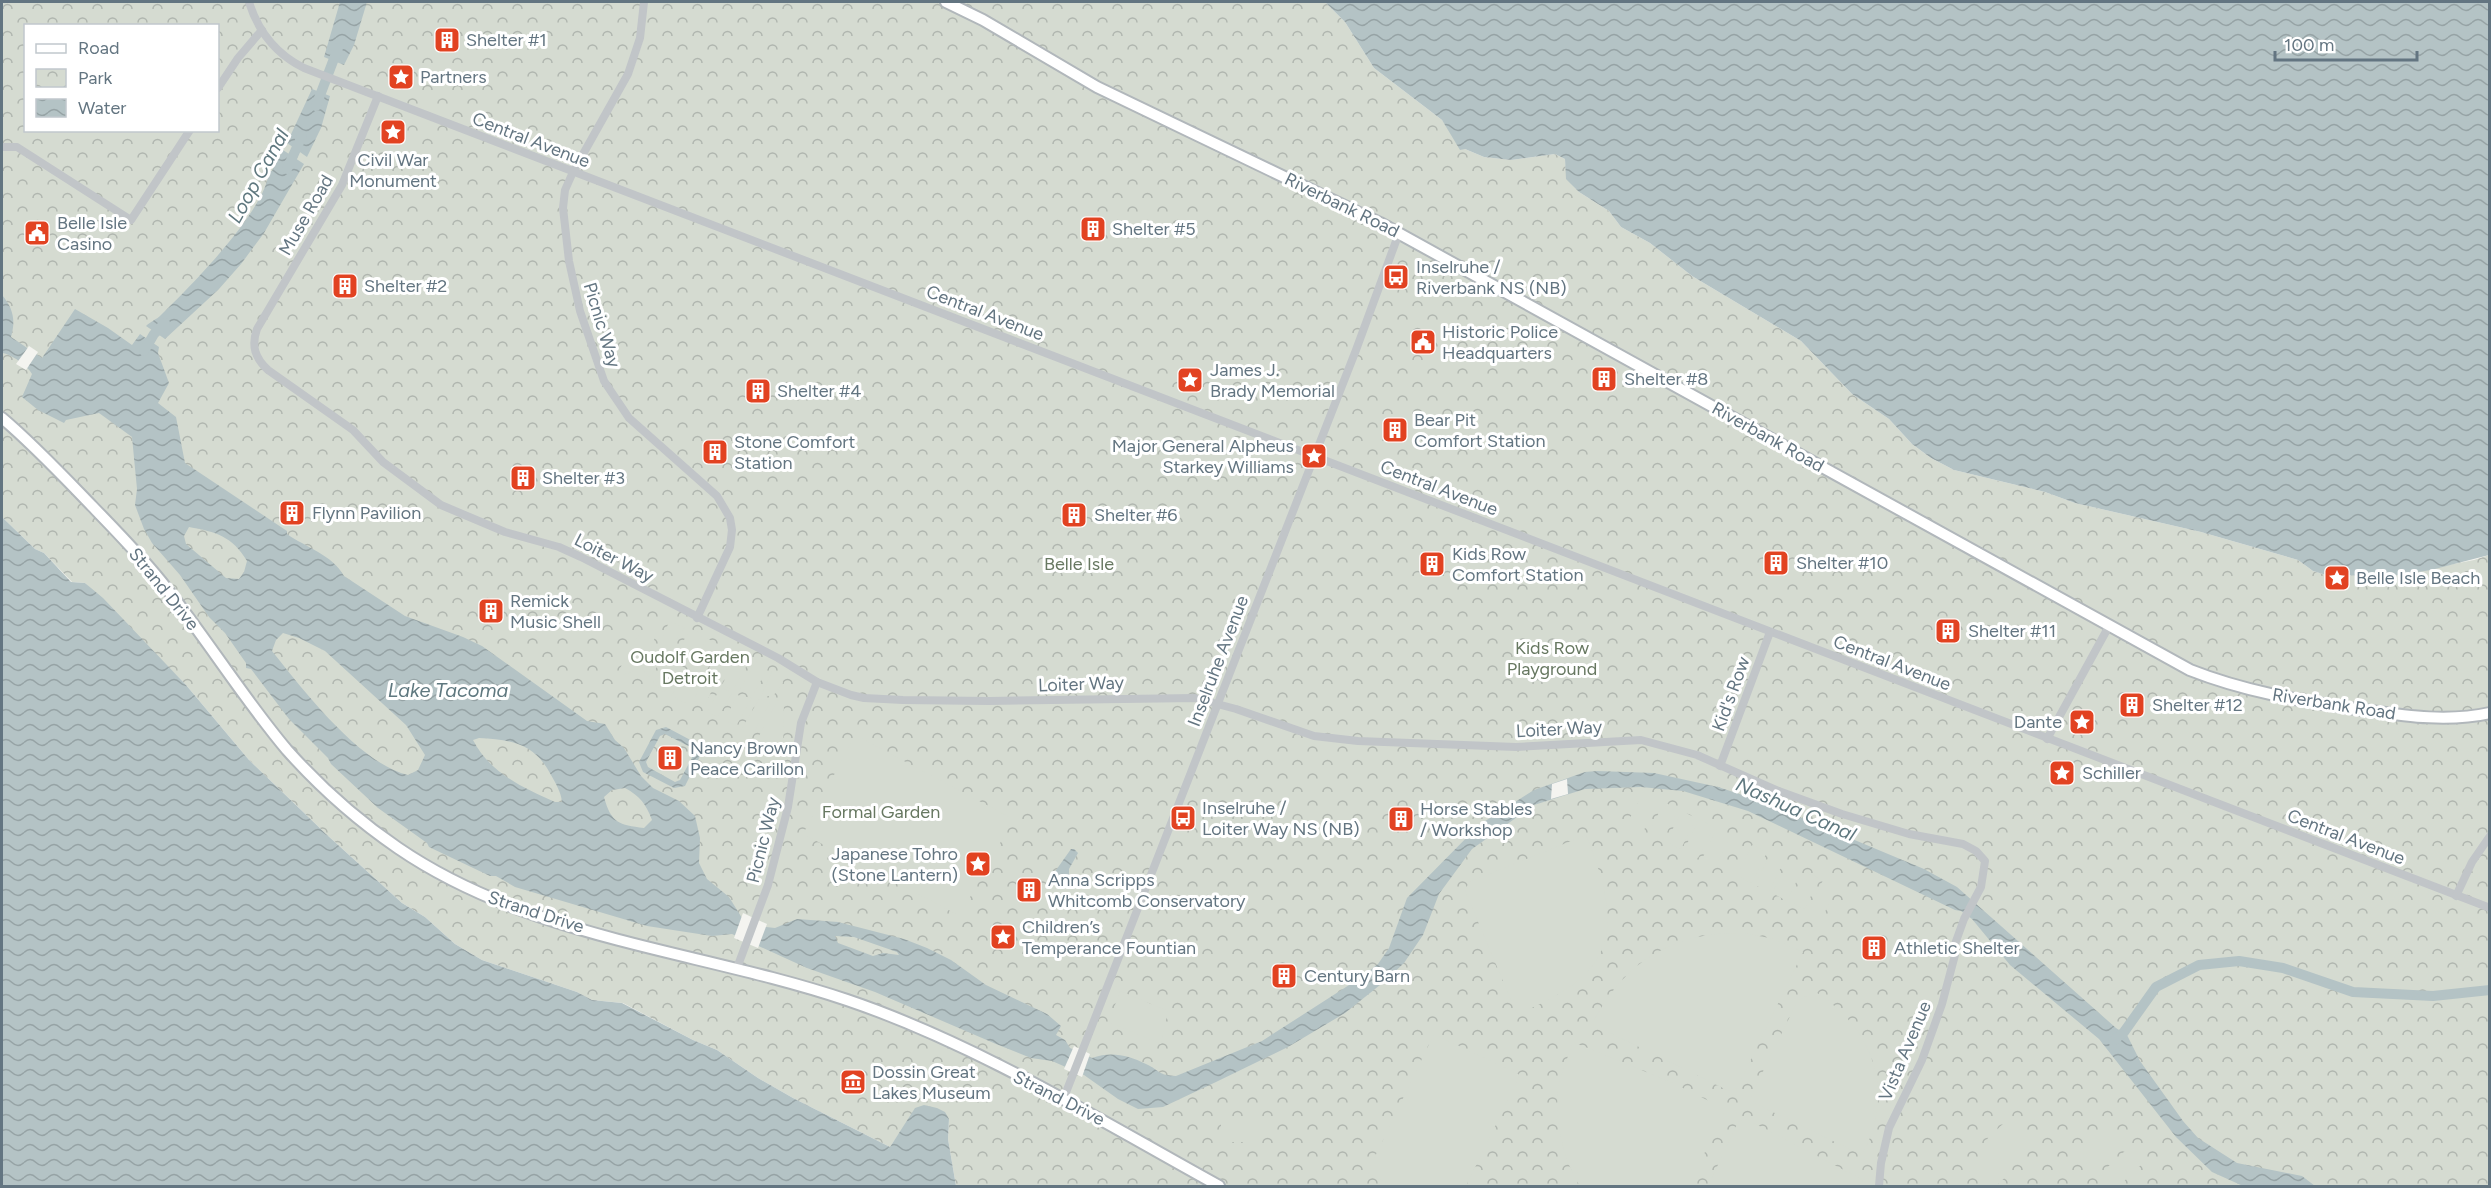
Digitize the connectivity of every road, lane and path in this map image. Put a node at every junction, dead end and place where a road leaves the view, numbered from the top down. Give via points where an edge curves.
1 (249, 2) edge
2 (644, 2) edge
3 (946, 2) edge
4 (262, 30) junction
5 (219, 86) edge
6 (378, 96) junction
7 (189, 132) edge
8 (2, 147) edge
9 (573, 172) junction
10 (1399, 233) junction
11 (254, 344) joint
12 (2, 418) edge
13 (1314, 456) junction
14 (697, 618) junction
15 (2109, 626) junction
16 (1770, 632) junction
17 (817, 682) junction
18 (1218, 703) junction
19 (2490, 713) edge
20 (2047, 739) junction
21 (1720, 766) junction
22 (2490, 836) edge
23 (1985, 861) joint
24 (2456, 896) junction
25 (2490, 908) edge
26 (738, 968) junction
27 (1063, 1100) junction
28 (1219, 1186) edge
29 (1879, 1186) edge

1 - 4 street
2 - 9 street, Picnic Way via 640,38 628,74
3 - 10 street, Riverbank Road via 1098,87
4 - 5 street
4 - 6 street, Central Avenue via 292,62
6 - 9 street, Central Avenue
6 - 11 street, Muse Road via 342,185 257,329
7 - 8 street via 131,220 29,153 17,147
9 - 13 street, Central Avenue
9 - 14 street, Picnic Way via 563,199 569,261 580,311 604,381 629,418 717,496 730,518 730,547
10 - 13 street, Inselruhe Avenue
10 - 15 street, Riverbank Road
11 - 14 street, Loiter Way via 257,358 268,370 353,430 383,462 441,505 505,532 581,556
12 - 26 street, Strand Drive via 141,558 286,748 331,796 364,823 417,860 483,896 539,916
13 - 16 street, Central Avenue
13 - 18 street, Inselruhe Avenue
14 - 17 street, Loiter Way
15 - 19 street, Riverbank Road via 2190,670 2242,688 2301,701 2414,717
15 - 20 street
16 - 20 street, Central Avenue
16 - 21 street, Kid's Row
17 - 18 street, Loiter Way via 864,698 989,701 1149,697
17 - 26 street, Picnic Way via 801,723 788,807 768,885
18 - 21 street, Loiter Way via 1297,731 1333,739 1516,747 1641,740 1677,748
18 - 27 street, Inselruhe Avenue
20 - 24 street, Central Avenue
21 - 23 street, Loiter Way via 1842,814 1909,834 1963,844
22 - 24 street
23 - 29 street, Vista Avenue via 1981,887 1955,944 1942,1004 1922,1060 1889,1128
24 - 25 street, Central Avenue
26 - 27 street, Strand Drive via 888,1015
27 - 28 street, Strand Drive

